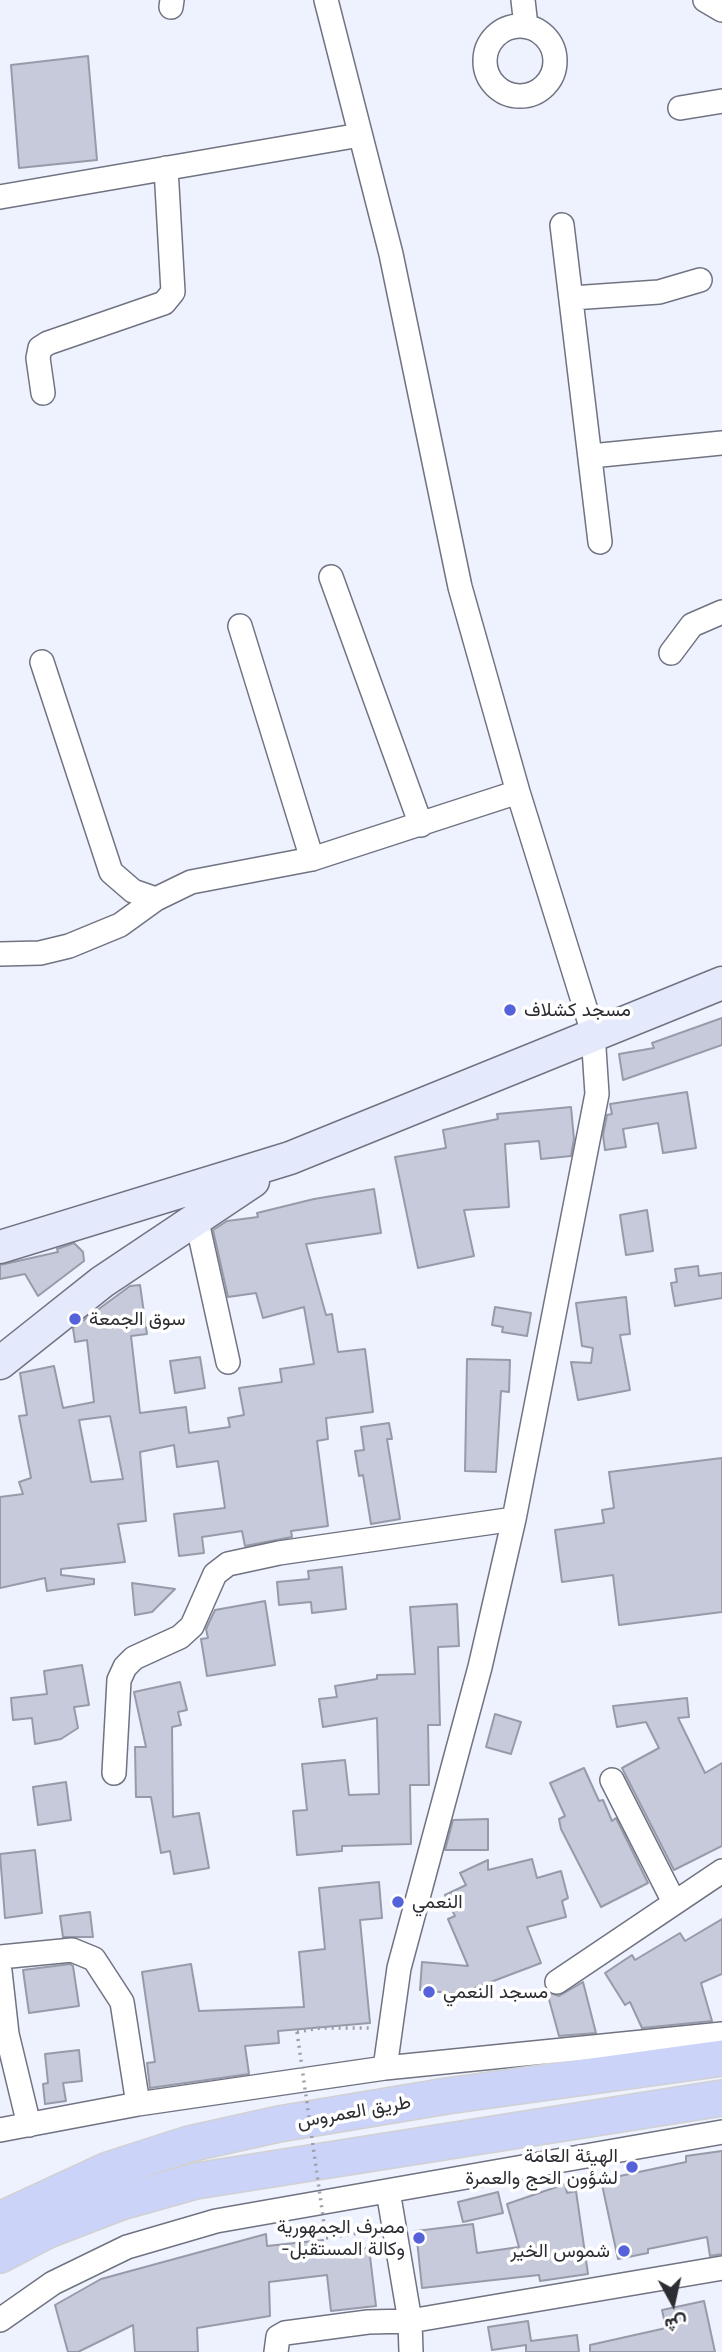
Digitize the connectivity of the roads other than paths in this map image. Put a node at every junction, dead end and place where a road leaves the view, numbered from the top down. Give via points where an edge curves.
1 (326, 0) edge
2 (523, 0) edge
3 (705, 0) edge
4 (722, 10) edge
5 (526, 26) dead end
6 (722, 101) edge
7 (680, 107) dead end
8 (360, 135) junction
9 (166, 169) junction
10 (0, 197) edge
11 (562, 225) dead end
12 (699, 280) dead end
13 (572, 298) junction
14 (43, 393) dead end
15 (722, 443) edge
16 (591, 456) junction
17 (600, 542) dead end
18 (331, 577) dead end
19 (722, 612) edge
20 (240, 626) dead end
21 (671, 653) dead end
22 (42, 662) dead end
23 (518, 792) junction
24 (421, 825) junction
25 (312, 859) junction
26 (156, 899) junction
27 (0, 954) edge
28 (722, 983) edge
29 (593, 1033) junction
30 (290, 1158) junction
31 (124, 1210) junction
32 (196, 1217) junction
33 (0, 1247) edge
34 (127, 1264) junction
35 (228, 1362) dead end
36 (0, 1363) edge
37 (513, 1519) junction
38 (114, 1773) dead end
39 (612, 1780) dead end
40 (722, 1871) edge
41 (674, 1902) junction
42 (0, 1957) edge
43 (0, 1971) edge
44 (557, 1982) dead end
45 (722, 2034) edge
46 (722, 2058) edge
47 (386, 2068) junction
48 (722, 2098) edge
49 (138, 2104) junction
50 (29, 2125) junction
51 (0, 2130) edge
52 (722, 2132) edge
53 (388, 2191) junction
54 (0, 2220) edge
55 (0, 2255) edge
56 (722, 2268) edge
57 (0, 2320) edge
58 (410, 2321) junction
59 (276, 2352) edge
60 (411, 2352) edge

1 - 8 street
2 - 5 street
3 - 4 street
6 - 7 street
8 - 9 street
8 - 23 street via 394,267 460,587
9 - 10 street
9 - 14 street via 173,292 164,303 40,348 37,364
11 - 13 street
12 - 13 street via 659,292
13 - 16 street
15 - 16 street
16 - 17 street
18 - 24 street
19 - 21 street via 692,625
20 - 25 street
22 - 26 street via 111,872 133,891
23 - 24 street
23 - 29 street
24 - 25 street
25 - 26 street via 201,879
26 - 27 street via 120,925 69,946 40,953
28 - 29 main road
29 - 30 main road
29 - 37 street via 597,1094
30 - 31 main road
30 - 32 main road
31 - 33 main road
31 - 34 main road via 138,1221 141,1230 138,1250
32 - 34 main road
32 - 35 street
34 - 36 main road
37 - 38 street via 228,1564 215,1574 192,1626 125,1667 119,1680
37 - 47 street via 480,1667 399,1968
39 - 41 street
40 - 41 street
41 - 44 street
42 - 49 street via 72,1950 94,1959 122,2002
43 - 50 street via 7,2034
45 - 47 street
46 - 54 main road, طريق العمروس via 279,2124 190,2144 107,2170
47 - 49 street
48 - 55 main road via 196,2181 121,2202 48,2230
49 - 50 street
50 - 51 street
52 - 53 street
53 - 57 street via 216,2221 127,2247 53,2283
53 - 58 street
56 - 58 street
58 - 59 street via 285,2333 278,2337
58 - 60 street

